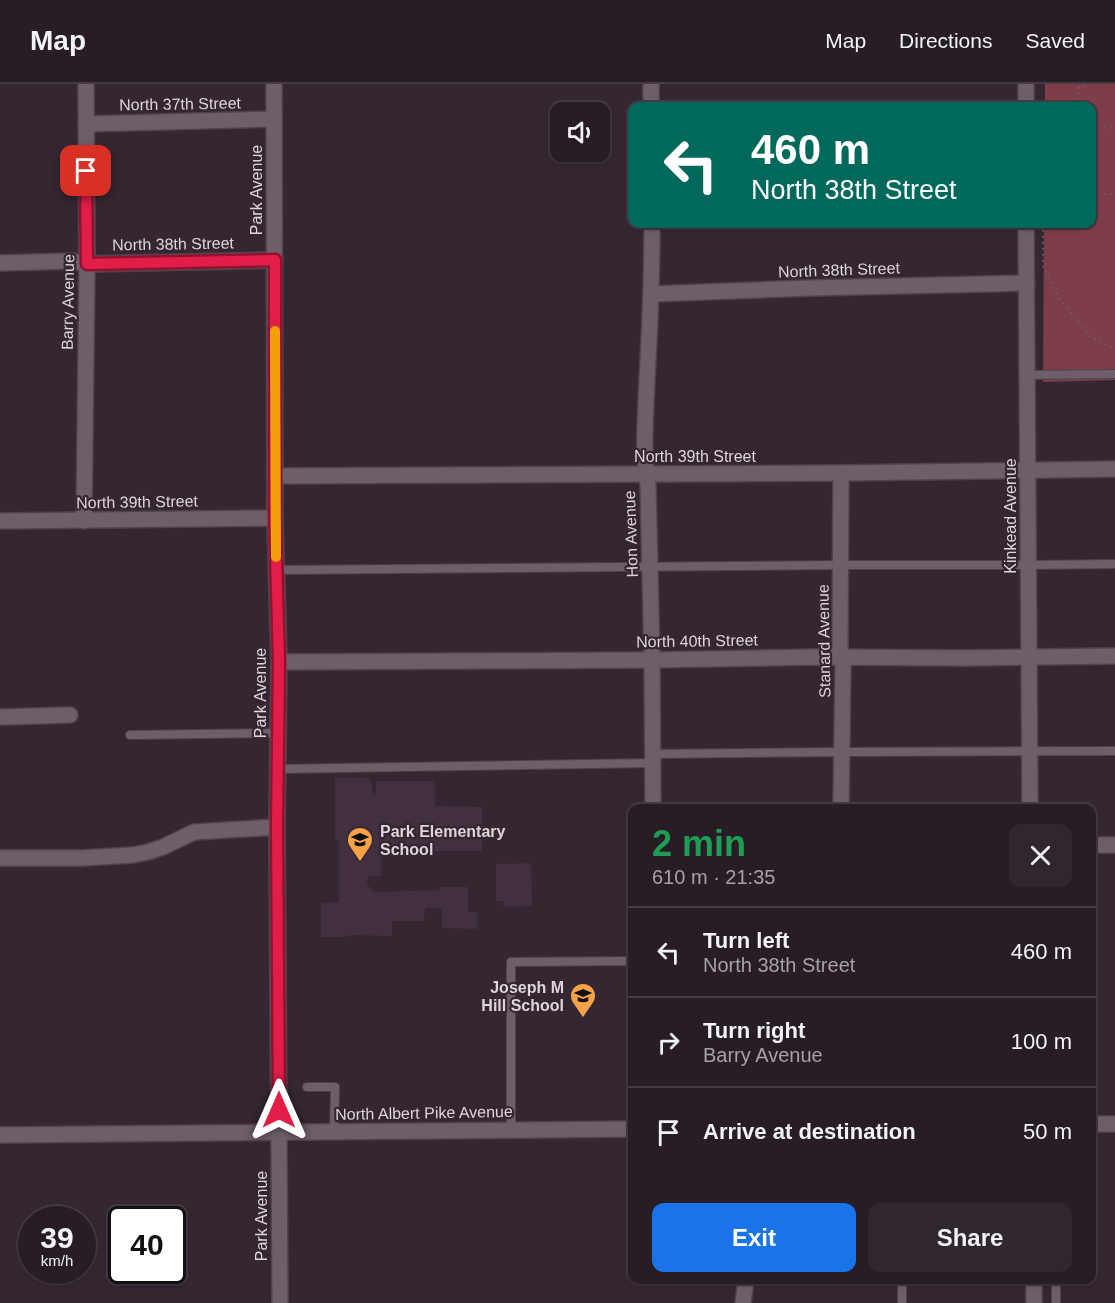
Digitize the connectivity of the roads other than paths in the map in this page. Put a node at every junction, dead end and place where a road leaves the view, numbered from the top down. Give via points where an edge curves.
1 (86, 84) edge
2 (274, 84) edge
3 (651, 84) edge
4 (1026, 84) edge
5 (651, 102) edge
6 (1026, 102) edge
7 (274, 119) junction
8 (86, 124) junction
9 (652, 228) edge
10 (1026, 228) edge
11 (275, 260) junction
12 (0, 263) edge
13 (87, 264) junction
14 (1027, 283) junction
15 (651, 294) junction
16 (1115, 374) edge
17 (1027, 375) junction
18 (1115, 469) edge
19 (1028, 470) junction
20 (841, 473) junction
21 (646, 474) junction
22 (275, 476) junction
23 (275, 518) junction
24 (0, 521) edge
25 (84, 521) junction
26 (1115, 564) edge
27 (841, 565) junction
28 (1029, 566) junction
29 (650, 567) junction
30 (277, 570) junction
31 (1115, 656) edge
32 (842, 657) junction
33 (1029, 657) junction
34 (652, 660) junction
35 (279, 662) junction
36 (70, 715) dead end
37 (0, 717) edge
38 (278, 733) junction
39 (130, 735) dead end
40 (1115, 751) edge
41 (842, 752) junction
42 (1029, 752) junction
43 (653, 759) junction
44 (278, 769) junction
45 (653, 804) edge
46 (842, 804) edge
47 (1030, 804) edge
48 (277, 827) junction
49 (1096, 845) edge
50 (1115, 845) edge
51 (0, 858) edge
52 (628, 961) edge
53 (307, 1087) dead end
54 (1096, 1124) edge
55 (1115, 1124) edge
56 (628, 1128) edge
57 (511, 1130) junction
58 (279, 1132) junction
59 (334, 1132) junction
60 (0, 1135) edge
61 (745, 1284) edge
62 (902, 1284) edge
63 (1034, 1284) edge
64 (1056, 1284) edge
65 (280, 1303) edge
66 (743, 1303) edge
67 (902, 1303) edge
68 (1034, 1303) edge
69 (1056, 1303) edge

1 - 8 street, Barry Avenue
2 - 7 street, Park Avenue
3 - 5 street
4 - 6 street
7 - 8 street, North 37th Street
7 - 11 street, Park Avenue
8 - 13 street, Barry Avenue
9 - 15 street, Hon Avenue
10 - 14 street, Kinkead Avenue
11 - 13 street, North 38th Street
11 - 22 street, Park Avenue
12 - 13 street, North 38th Street
13 - 25 street, Barry Avenue
14 - 15 street, North 38th Street
14 - 17 street, Kinkead Avenue
15 - 21 street, Hon Avenue
16 - 17 lane
17 - 19 street, Kinkead Avenue
18 - 19 street, North 39th Street
19 - 20 street, North 39th Street
19 - 28 street, Kinkead Avenue
20 - 21 street, North 39th Street
20 - 27 street, Stanard Avenue
21 - 22 street, North 39th Street
21 - 29 street, Hon Avenue
22 - 23 street, Park Avenue
23 - 25 street, North 39th Street
23 - 30 street, Park Avenue
24 - 25 street, North 39th Street
26 - 28 lane
27 - 28 lane
27 - 29 lane
27 - 32 street, Stanard Avenue
28 - 33 street, Kinkead Avenue
29 - 30 lane
29 - 34 street, Hon Avenue
30 - 35 street, Park Avenue
31 - 33 street, North 40th Street
32 - 33 street, North 40th Street
32 - 34 street, North 40th Street
32 - 41 street, Stanard Avenue
33 - 42 street, Kinkead Avenue
34 - 35 street, North 40th Street
34 - 43 street, Hon Avenue
35 - 38 street, Park Avenue
36 - 37 street
38 - 39 lane
38 - 44 street, Park Avenue
40 - 42 lane
41 - 42 lane
41 - 43 lane
41 - 46 street, Stanard Avenue
42 - 47 street, Kinkead Avenue
43 - 44 lane
43 - 45 street, Hon Avenue
44 - 48 street, Park Avenue
48 - 51 street via 194,832 133,855
48 - 58 street, Park Avenue
49 - 50 street
52 - 57 lane via 511,962
53 - 59 lane via 335,1087
54 - 55 street
56 - 57 street, North Albert Pike Avenue
57 - 59 street, North Albert Pike Avenue
58 - 59 street, North Albert Pike Avenue
58 - 60 street, North Albert Pike Avenue
58 - 65 street, Park Avenue
61 - 66 street
62 - 67 lane
63 - 68 street
64 - 69 lane

